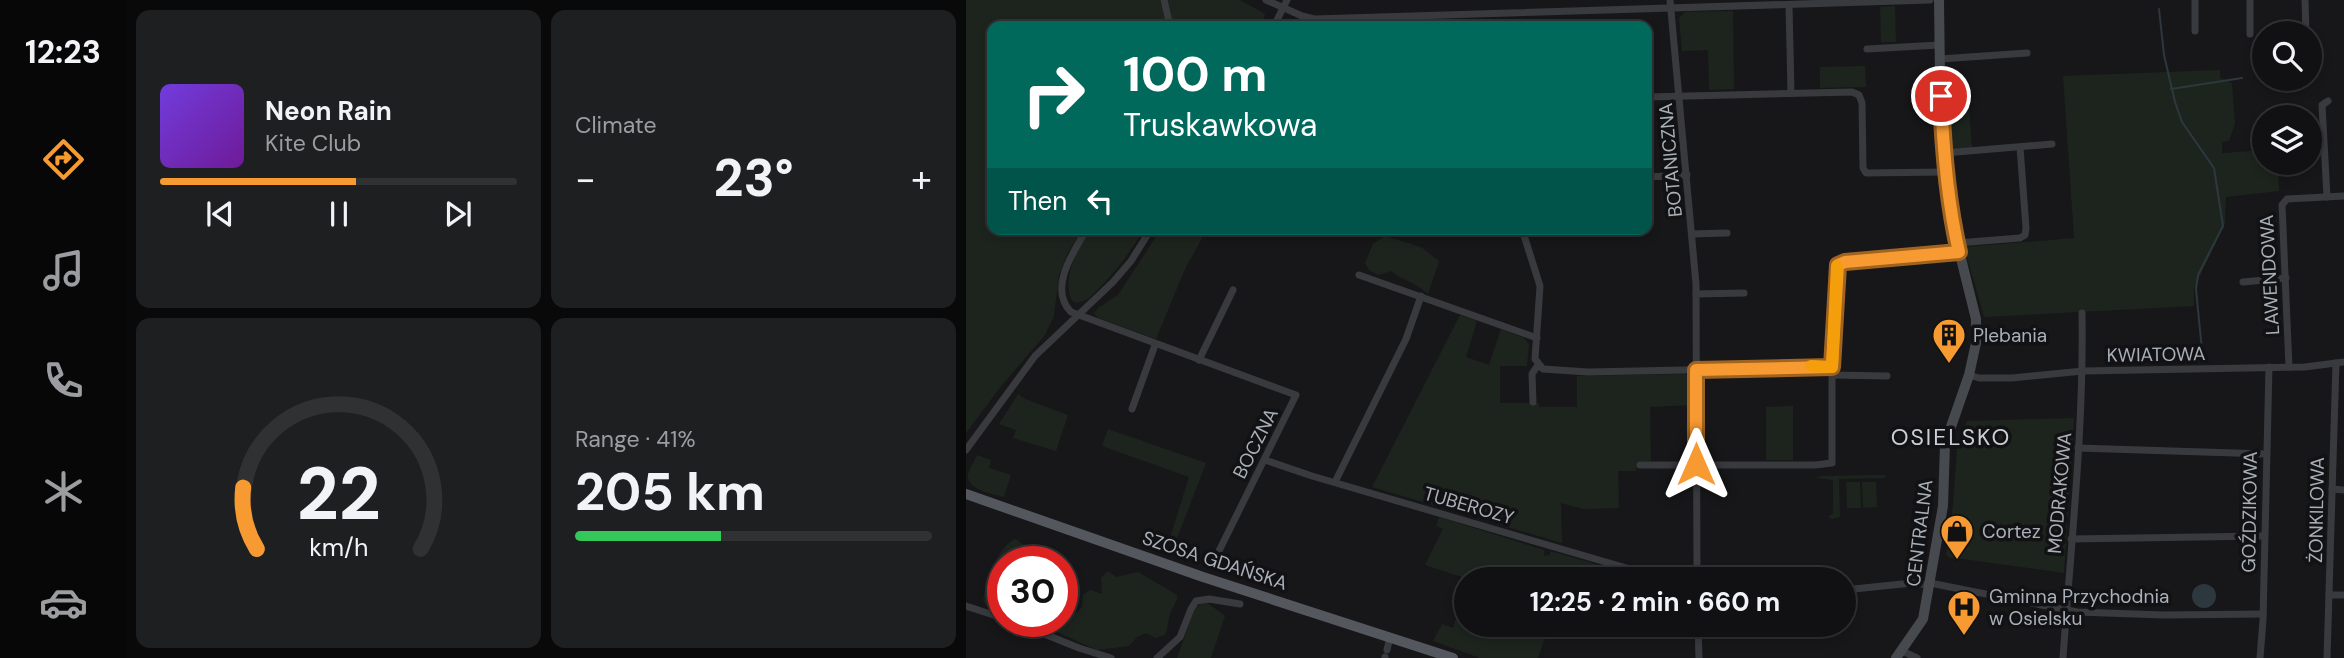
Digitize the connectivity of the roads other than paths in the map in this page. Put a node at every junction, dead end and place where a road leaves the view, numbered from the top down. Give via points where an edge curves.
1 (1164, 0) edge
2 (1266, 0) edge
3 (1930, 0) edge
4 (1939, 0) edge
5 (2195, 0) edge
6 (2250, 0) edge
7 (2305, 0) edge
8 (1285, 3) edge
9 (1670, 4) edge
10 (1789, 5) junction
11 (1169, 21) edge
12 (1276, 21) edge
13 (2306, 21) edge
14 (2195, 31) dead end
15 (2250, 34) dead end
16 (1939, 45) junction
17 (1867, 49) dead end
18 (2027, 53) dead end
19 (1940, 59) junction
20 (1791, 93) junction
21 (1680, 96) junction
22 (1652, 97) edge
23 (2328, 102) dead end
24 (2052, 144) dead end
25 (2020, 147) junction
26 (1944, 153) junction
27 (1945, 173) junction
28 (1687, 175) junction
29 (1652, 177) edge
30 (2344, 196) edge
31 (2327, 197) junction
32 (1727, 233) dead end
33 (1692, 234) junction
34 (1084, 235) edge
35 (1147, 235) edge
36 (1524, 235) edge
37 (1958, 248) junction
38 (1359, 275) dead end
39 (2286, 278) junction
40 (2243, 282) dead end
41 (1233, 290) dead end
42 (1744, 293) dead end
43 (1696, 294) junction
44 (1421, 296) junction
45 (2082, 313) dead end
46 (1076, 316) junction
47 (1537, 338) junction
48 (1155, 345) junction
49 (1199, 360) junction
50 (2340, 362) edge
51 (1540, 367) junction
52 (2269, 367) junction
53 (2289, 367) junction
54 (1696, 370) junction
55 (1832, 371) junction
56 (2083, 371) junction
57 (1969, 375) junction
58 (1887, 376) dead end
59 (1533, 402) dead end
60 (1132, 409) dead end
61 (2078, 448) junction
62 (966, 450) edge
63 (2266, 454) junction
64 (1265, 460) junction
65 (1696, 464) junction
66 (1640, 465) dead end
67 (1335, 482) junction
68 (2332, 489) junction
69 (2344, 490) edge
70 (966, 494) edge
71 (2264, 536) junction
72 (2071, 539) junction
73 (1215, 559) dead end
74 (1623, 567) edge
75 (1697, 567) edge
76 (1930, 584) junction
77 (1856, 589) edge
78 (2329, 594) junction
79 (2344, 595) edge
80 (1240, 604) dead end
81 (966, 606) edge
82 (2066, 610) junction
83 (987, 613) edge
84 (2263, 614) junction
85 (1052, 637) edge
86 (1390, 637) junction
87 (1698, 637) edge
88 (1899, 654) edge
89 (1386, 655) edge
90 (1111, 658) edge
91 (1157, 658) edge
92 (1453, 658) edge
93 (1699, 658) edge
94 (1917, 658) edge
95 (2063, 658) edge
96 (2260, 658) edge
97 (2327, 658) edge

1 - 11 street
2 - 8 street
3 - 10 street
4 - 16 street, CENTRALNA
5 - 14 street
6 - 15 street
7 - 13 street
8 - 9 street via 1314,19
8 - 12 street
9 - 10 street
9 - 21 street, BOTANICZNA
10 - 20 street
16 - 17 street
16 - 19 street, CENTRALNA
18 - 19 street
19 - 26 street, CENTRALNA
20 - 21 street
20 - 27 street via 1849,91 1859,95 1866,173
21 - 22 street
21 - 28 street, BOTANICZNA
23 - 31 street via 2322,106
24 - 25 street
25 - 26 street
25 - 37 street via 2025,234
26 - 27 street, CENTRALNA
27 - 37 street, CENTRALNA
28 - 29 street
28 - 33 street, BOTANICZNA
30 - 31 street, LAWENDOWA
31 - 39 street, LAWENDOWA via 2283,201
32 - 33 street, BOTANICZNA
33 - 43 street, BOTANICZNA
34 - 46 street via 1064,274 1062,295
35 - 46 street via 1131,261
36 - 47 street via 1540,286
37 - 55 street via 1838,265
37 - 57 street, CENTRALNA via 1977,325
38 - 44 street
39 - 40 street
39 - 53 street, LAWENDOWA
41 - 49 street
42 - 43 street
43 - 54 street, BOTANICZNA
44 - 47 street
44 - 67 street via 1406,339
45 - 56 street, MODRAKOWA
46 - 48 street, BOCZNA
46 - 62 street via 1026,368
47 - 51 street via 1535,359
48 - 49 street, BOCZNA
48 - 60 street
49 - 64 street, BOCZNA via 1296,395
50 - 53 street, KWIATOWA
50 - 68 street, ŻONKILOWA
51 - 54 street via 1588,372
51 - 59 street via 1532,374
52 - 53 street, KWIATOWA
52 - 56 street, KWIATOWA
52 - 63 street, GOŹDZIKOWA
54 - 55 street
54 - 65 street, BOTANICZNA
55 - 58 street
55 - 65 street via 1832,463
56 - 57 street, KWIATOWA via 2012,377
56 - 61 street, MODRAKOWA
57 - 76 street, CENTRALNA via 1945,444 1943,506
61 - 63 street
61 - 72 street, MODRAKOWA
63 - 71 street, GOŹDZIKOWA
64 - 67 street, TUBEROZY
64 - 73 street, BOCZNA
65 - 66 street
65 - 75 street, BOTANICZNA
67 - 74 street, TUBEROZY
68 - 69 street
68 - 78 street, ŻONKILOWA
70 - 86 main road, SZOSA GDAŃSKA
71 - 72 street
71 - 84 street, GOŹDZIKOWA
72 - 82 street, MODRAKOWA
76 - 77 street
76 - 82 street
76 - 88 street, CENTRALNA via 1922,623
78 - 79 street
78 - 97 street, ŻONKILOWA
80 - 91 street via 1196,601 1180,637
81 - 83 street
82 - 84 street
82 - 95 street, MODRAKOWA
84 - 96 street, GOŹDZIKOWA
85 - 90 street
86 - 89 street
86 - 92 main road, SZOSA GDAŃSKA
87 - 93 street
88 - 94 street

